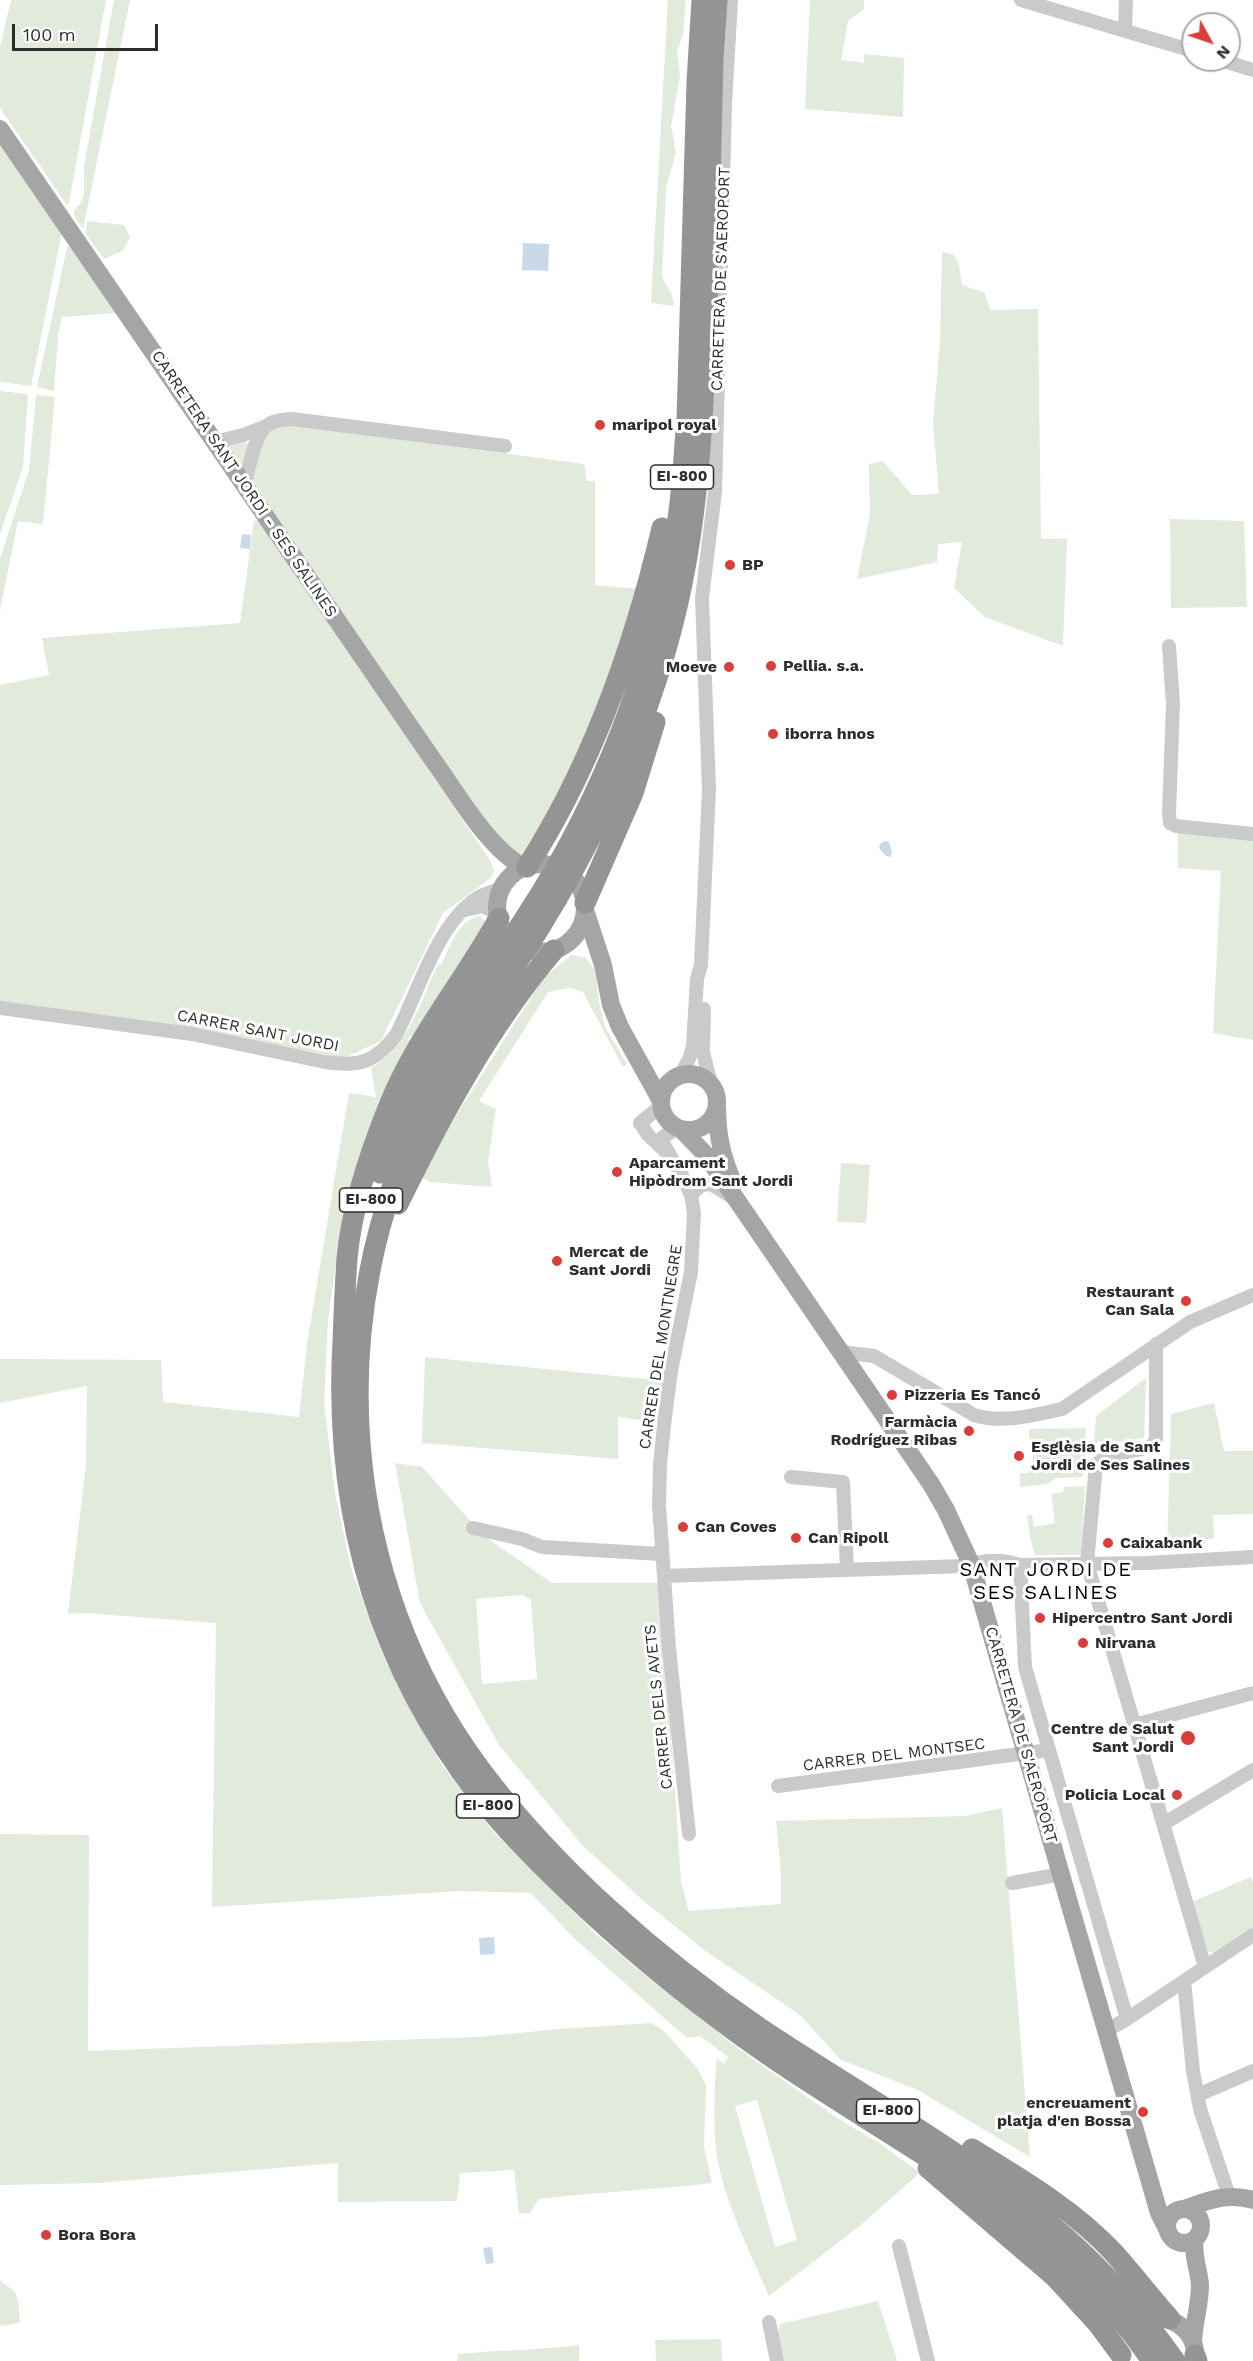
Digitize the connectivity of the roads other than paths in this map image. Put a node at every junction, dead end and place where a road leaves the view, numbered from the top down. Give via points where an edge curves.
1 (702, 0) edge
2 (717, 0) edge
3 (731, 0) edge
4 (1021, 0) edge
5 (1126, 0) edge
6 (1125, 31) junction
7 (1181, 47) edge
8 (0, 129) edge
9 (693, 205) junction
10 (264, 427) junction
11 (215, 442) junction
12 (505, 446) dead end
13 (244, 485) junction
14 (678, 602) junction
15 (1169, 646) dead end
16 (1253, 834) edge
17 (488, 837) junction
18 (532, 867) junction
19 (504, 886) junction
20 (583, 899) junction
21 (460, 912) junction
22 (501, 922) junction
23 (552, 949) junction
24 (603, 965) junction
25 (700, 977) junction
26 (0, 1008) edge
27 (636, 1055) junction
28 (678, 1077) junction
29 (711, 1084) junction
30 (662, 1103) junction
31 (717, 1106) junction
32 (679, 1128) junction
33 (670, 1157) junction
34 (692, 1195) junction
35 (736, 1200) junction
36 (750, 1218) junction
37 (370, 1261) junction
38 (1253, 1295) edge
39 (345, 1316) junction
40 (1156, 1344) junction
41 (841, 1352) junction
42 (790, 1477) dead end
43 (472, 1528) dead end
44 (661, 1554) junction
45 (1253, 1557) edge
46 (1087, 1563) junction
47 (971, 1564) junction
48 (1020, 1565) junction
49 (847, 1570) junction
50 (664, 1576) junction
51 (1253, 1693) edge
52 (1134, 1725) junction
53 (1049, 1750) junction
54 (1026, 1754) junction
55 (1253, 1770) edge
56 (778, 1786) dead end
57 (1163, 1824) junction
58 (689, 1834) dead end
59 (1061, 1874) junction
60 (1012, 1883) dead end
61 (1253, 1935) edge
62 (1205, 1967) junction
63 (1184, 1981) junction
64 (1127, 2019) junction
65 (1107, 2030) junction
66 (1253, 2071) edge
67 (1198, 2095) junction
68 (875, 2103) junction
69 (890, 2133) junction
70 (1155, 2198) junction
71 (1223, 2198) junction
72 (1253, 2200) edge
73 (1181, 2210) junction
74 (1198, 2231) junction
75 (1170, 2234) junction
76 (899, 2246) dead end
77 (1196, 2267) junction
78 (1200, 2296) junction
79 (1165, 2320) junction
80 (769, 2322) dead end
81 (1122, 2351) edge
82 (1191, 2356) edge
83 (777, 2361) edge
84 (928, 2361) edge
85 (1152, 2361) edge

1 - 9 highway, EI-800
2 - 14 highway, EI-800 via 702,429 694,519
3 - 25 street, CARRETERA DE S'AEROPORT via 715,492 702,598 709,773
4 - 6 street
5 - 6 street
6 - 7 street
8 - 11 main road, CARRETERA SANT JORDI - SES SALINES
9 - 18 highway via 678,293 667,492 650,578 630,647 582,767
9 - 39 highway, EI-800 via 687,418 679,506 647,656 617,741 573,836 440,1049 401,1121 360,1237
10 - 11 street
10 - 12 street via 275,420 292,419
10 - 13 street
11 - 13 main road, CARRETERA SANT JORDI - SES SALINES
13 - 17 main road, CARRETERA SANT JORDI - SES SALINES
14 - 20 highway via 678,632 671,667 642,765 633,793
14 - 37 highway, EI-800 via 645,714 612,795 556,901 430,1099 401,1160
15 - 16 street via 1173,704 1170,823
17 - 18 main road, CARRETERA SANT JORDI - SES SALINES via 507,857
17 - 19 main road, CARRETERA SANT JORDI - SES SALINES via 500,862
18 - 19 main road
18 - 20 main road via 562,870
19 - 21 street, CARRER SANT JORDI
19 - 22 main road via 499,901
20 - 23 main road via 584,919 576,935
20 - 24 main road
21 - 22 street via 483,906
21 - 26 street, CARRER SANT JORDI via 444,934 396,1035 375,1057 361,1063 344,1065 192,1034
22 - 23 main road via 523,948
22 - 39 highway via 429,1028 402,1074 386,1112 359,1197 347,1254
23 - 24 main road via 585,947
23 - 37 highway via 476,1061 414,1171
24 - 27 main road via 611,1005
25 - 28 street via 693,1046
25 - 29 street via 703,1052
27 - 28 main road via 661,1073
27 - 30 main road
28 - 29 main road via 697,1075
28 - 30 main road via 666,1088
29 - 31 main road
30 - 32 main road via 667,1119
30 - 33 street, CARRER DEL MONTNEGRE via 640,1123
31 - 32 main road via 708,1123 690,1130
31 - 36 main road via 721,1152
32 - 33 street via 663,1137
32 - 35 main road via 706,1155
33 - 34 street, CARRER DEL MONTNEGRE
34 - 35 street via 701,1185 711,1184
34 - 44 street, CARRER DEL MONTNEGRE via 691,1272 671,1371 660,1464
35 - 36 main road
36 - 41 main road, CARRETERA DE S'AEROPORT
37 - 68 highway, EI-800 via 360,1328 357,1395 366,1499 394,1605 414,1656 456,1735 541,1841 625,1922 730,2007
38 - 40 street via 1190,1322
39 - 69 highway, EI-800 via 342,1429 349,1500 363,1563 398,1662 454,1761 536,1860 652,1967 766,2053
40 - 41 street via 1062,1409 985,1419 874,1356
40 - 46 street via 1156,1439 1152,1446 1110,1456 1096,1465
41 - 47 main road, CARRETERA DE S'AEROPORT via 931,1484
42 - 49 street via 843,1482
43 - 44 street via 542,1547
44 - 50 street, CARRER DEL MONTNEGRE
45 - 46 street
46 - 48 street
46 - 52 street
47 - 48 street via 1009,1560
47 - 49 street
47 - 54 main road, CARRETERA DE S'AEROPORT
48 - 53 street, CARRETERA DE S'AEROPORT via 1025,1667
49 - 50 street
50 - 58 street, CARRER DELS AVETS
51 - 52 street
52 - 57 street
53 - 54 street, CARRER DEL MONTSEC
53 - 64 street, CARRETERA DE S'AEROPORT
54 - 56 street, CARRER DEL MONTSEC
54 - 59 main road, CARRETERA DE S'AEROPORT
55 - 57 street
57 - 62 street
59 - 60 street
59 - 65 main road, CARRETERA DE S'AEROPORT
61 - 62 street
62 - 63 street
63 - 64 street
63 - 67 street
64 - 65 street
65 - 70 main road, CARRETERA DE S'AEROPORT
66 - 67 street
67 - 71 street
68 - 79 highway via 964,2145 1052,2200 1112,2251
68 - 82 highway, EI-800 via 974,2166 1067,2239 1135,2308
69 - 81 highway via 1054,2276
69 - 85 highway, EI-800 via 992,2199 1056,2251 1101,2295
70 - 73 main road via 1167,2209
70 - 75 main road, CARRETERA DE S'AEROPORT
71 - 72 main road
71 - 73 main road
71 - 74 main road via 1205,2209
73 - 74 main road via 1195,2213
73 - 75 main road via 1169,2219
74 - 75 main road via 1185,2243
74 - 77 main road
75 - 77 main road, CARRETERA DE S'AEROPORT
76 - 84 street
77 - 78 main road
78 - 79 main road via 1186,2314
78 - 82 main road
79 - 81 main road via 1137,2324
79 - 82 main road via 1186,2331
80 - 83 street

